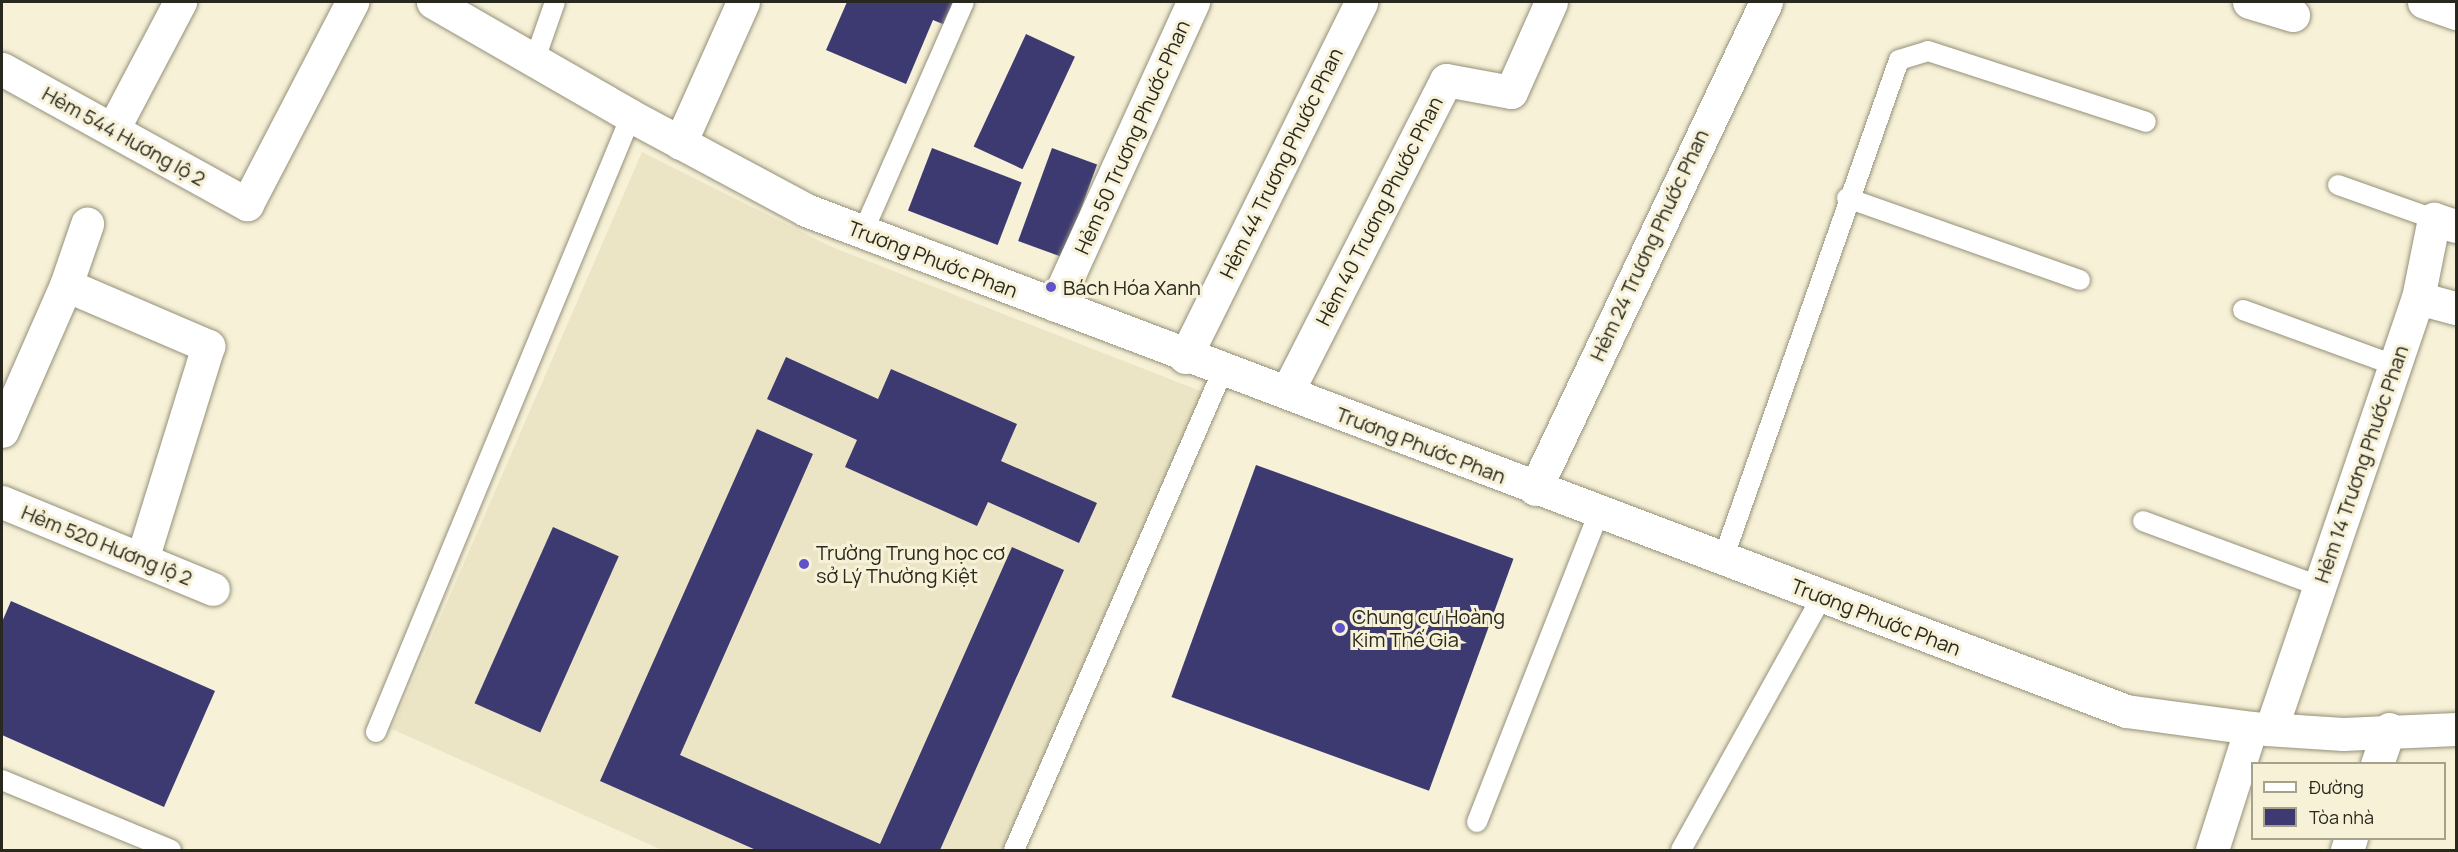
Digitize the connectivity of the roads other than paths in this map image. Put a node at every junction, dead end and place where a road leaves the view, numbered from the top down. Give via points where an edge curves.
1 (180, 2) edge
2 (352, 2) edge
3 (436, 2) edge
4 (555, 2) edge
5 (743, 2) edge
6 (964, 2) edge
7 (1193, 2) edge
8 (1360, 2) edge
9 (1551, 2) edge
10 (1766, 2) edge
11 (2249, 2) edge
12 (2424, 2) edge
13 (2457, 12) edge
14 (2294, 15) dead end
15 (536, 59) junction
16 (2, 69) edge
17 (631, 116) junction
18 (2146, 122) dead end
19 (113, 129) junction
20 (680, 143) junction
21 (2338, 185) dead end
22 (1847, 198) junction
23 (2445, 222) edge
24 (87, 224) dead end
25 (863, 232) junction
26 (2080, 280) dead end
27 (66, 285) junction
28 (2418, 298) junction
29 (1055, 306) junction
30 (2457, 308) edge
31 (2243, 310) dead end
32 (1185, 357) junction
33 (2394, 365) junction
34 (1223, 370) junction
35 (1287, 393) junction
36 (2, 431) edge
37 (1535, 489) junction
38 (2, 502) edge
39 (1599, 513) junction
40 (2143, 521) dead end
41 (141, 559) junction
42 (1723, 559) junction
43 (2319, 586) junction
44 (213, 589) dead end
45 (1822, 597) junction
46 (2261, 728) junction
47 (2389, 729) junction
48 (2457, 729) edge
49 (376, 732) dead end
50 (2378, 762) edge
51 (2, 780) edge
52 (1477, 822) dead end
53 (171, 850) edge
54 (1014, 850) edge
55 (1681, 850) edge
56 (2212, 850) edge

1 - 19 street
2 - 19 street, Hẻm 544 Hương lộ 2 via 247,204
3 - 15 street, Trương Phước Phan
4 - 15 lane
5 - 20 street
6 - 25 lane
7 - 29 street, Hẻm 50 Trương Phước Phan
8 - 32 street, Hẻm 44 Trương Phước Phan
9 - 35 street, Hẻm 40 Trương Phước Phan via 1511,92 1446,80
10 - 37 street, Hẻm 24 Trương Phước Phan
11 - 14 street
12 - 13 street
15 - 17 street, Trương Phước Phan
16 - 19 street, Hẻm 544 Hương lộ 2
17 - 20 street, Trương Phước Phan
17 - 49 lane
18 - 22 lane via 1928,51 1899,60
20 - 25 street, Trương Phước Phan via 806,210
21 - 23 lane
22 - 26 lane
22 - 42 lane
23 - 28 street, Hẻm 14 Trương Phước Phan
24 - 27 street
25 - 29 street, Trương Phước Phan
27 - 36 street
27 - 41 street via 208,346
28 - 30 street
28 - 33 street, Hẻm 14 Trương Phước Phan
29 - 32 street, Trương Phước Phan
31 - 33 lane
32 - 34 street, Trương Phước Phan
33 - 43 street, Hẻm 14 Trương Phước Phan
34 - 35 street, Trương Phước Phan
34 - 54 lane
35 - 37 street, Trương Phước Phan
37 - 39 street, Trương Phước Phan
38 - 41 street, Hẻm 520 Hương lộ 2
39 - 42 street, Trương Phước Phan
39 - 52 lane
40 - 43 lane
41 - 44 street, Hẻm 520 Hương lộ 2
42 - 45 street, Trương Phước Phan
43 - 46 street, Hẻm 14 Trương Phước Phan
45 - 46 street, Trương Phước Phan via 2126,711
45 - 55 lane
46 - 47 street, Trương Phước Phan via 2343,734
46 - 56 street, Hẻm 14 Trương Phước Phan
47 - 48 street, Trương Phước Phan
47 - 50 street
51 - 53 lane

